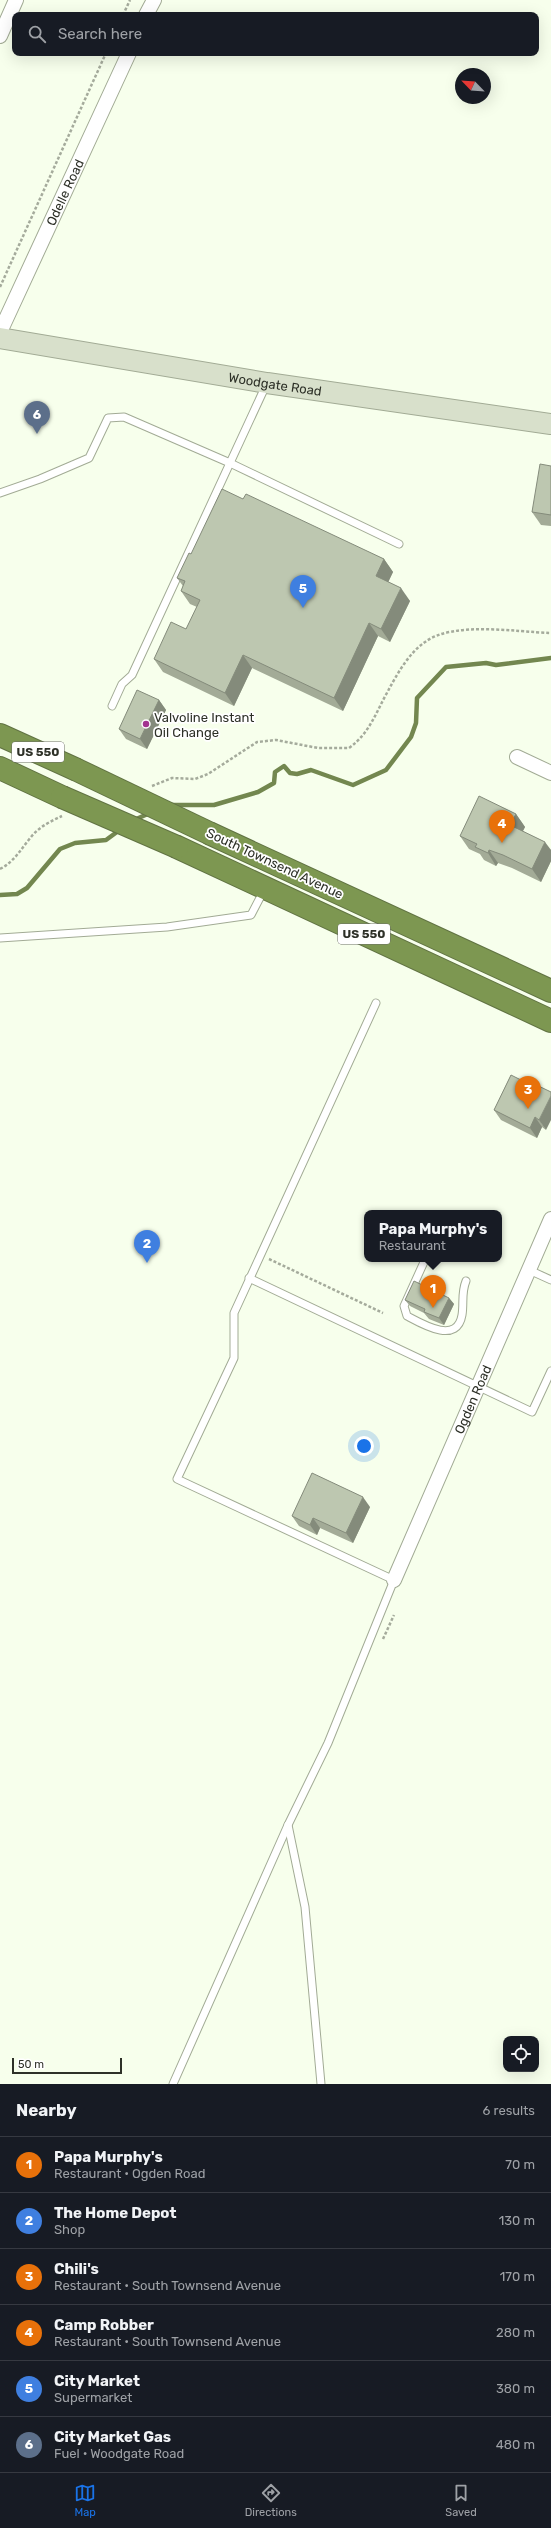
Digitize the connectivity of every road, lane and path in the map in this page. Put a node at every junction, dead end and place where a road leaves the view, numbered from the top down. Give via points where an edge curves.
1 (16, 0) edge
2 (130, 0) edge
3 (154, 0) edge
4 (124, 12) edge
5 (148, 12) edge
6 (0, 36) edge
7 (105, 56) edge
8 (128, 56) edge
9 (0, 288) edge
10 (0, 332) edge
11 (0, 338) edge
12 (267, 382) junction
13 (551, 424) edge
14 (230, 463) junction
15 (0, 493) edge
16 (399, 544) dead end
17 (551, 633) edge
18 (112, 706) dead end
19 (0, 735) edge
20 (517, 757) dead end
21 (0, 768) edge
22 (551, 773) edge
23 (151, 786) dead end
24 (64, 806) junction
25 (0, 869) edge
26 (265, 888) junction
27 (0, 938) edge
28 (551, 991) edge
29 (376, 1003) dead end
30 (551, 1021) edge
31 (551, 1219) edge
32 (260, 1255) junction
33 (424, 1262) dead end
34 (529, 1270) junction
35 (249, 1278) junction
36 (551, 1280) edge
37 (466, 1282) dead end
38 (383, 1313) dead end
39 (551, 1372) edge
40 (478, 1386) junction
41 (394, 1580) junction
42 (288, 1825) junction
43 (173, 2084) edge
44 (321, 2084) edge

1 - 6 street
2 - 4 path
3 - 5 street
7 - 9 path
8 - 10 street, Odelle Road
11 - 12 street, Woodgate Road
12 - 13 street, Woodgate Road
12 - 14 lane
14 - 15 lane via 124,417 108,418 89,458
14 - 16 lane
14 - 18 lane via 132,675 122,684
17 - 23 path via 470,630 446,632 424,642 400,670 369,729 349,748 318,748 276,740 257,742 208,774 195,779 172,778
19 - 28 highway, South Townsend Avenue / US 550, bridge
20 - 22 street
21 - 24 highway, South Townsend Avenue / US 550
24 - 25 path via 31,837 6,866
24 - 26 highway, South Townsend Avenue / US 550, bridge via 177,847
26 - 27 lane via 251,915 167,927
26 - 30 highway, South Townsend Avenue / US 550
29 - 32 lane
31 - 34 street, Ogden Road
32 - 35 lane
32 - 38 path
33 - 37 lane via 404,1306 407,1316 440,1331 450,1331 457,1326 462,1317 462,1291
34 - 36 lane
34 - 40 street, Ogden Road
35 - 40 lane
35 - 41 lane via 234,1313 234,1358 178,1479
39 - 40 lane via 532,1412
40 - 41 street, Ogden Road
41 - 42 lane via 328,1743
42 - 43 lane
42 - 44 lane via 305,1907

